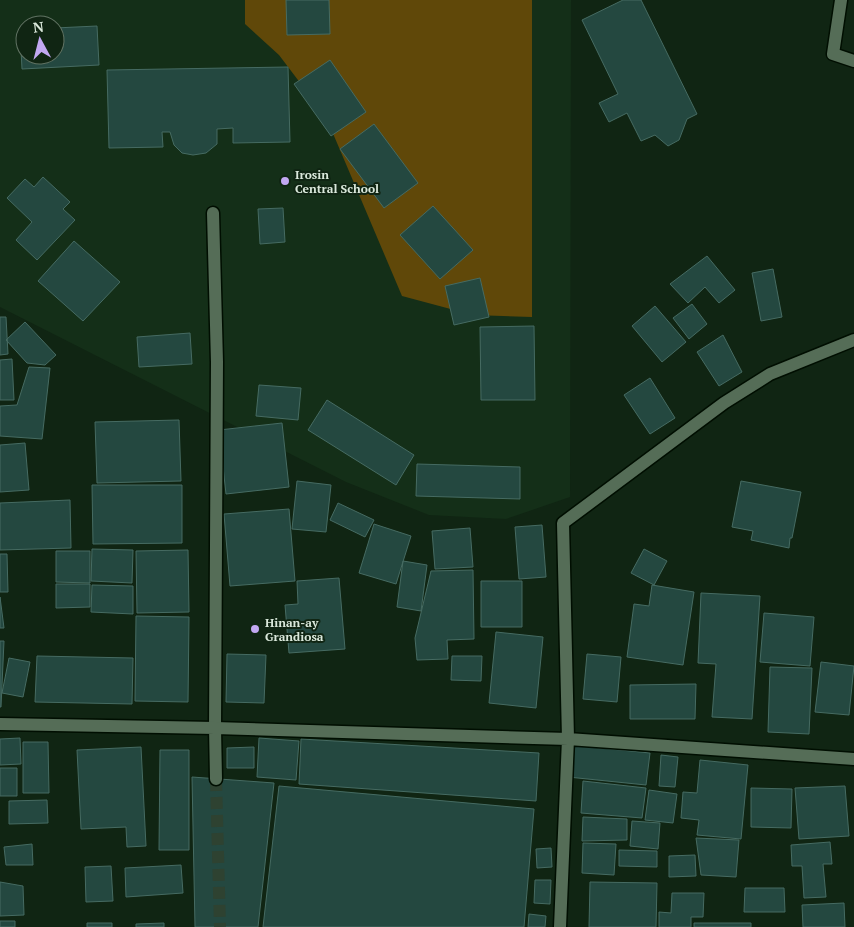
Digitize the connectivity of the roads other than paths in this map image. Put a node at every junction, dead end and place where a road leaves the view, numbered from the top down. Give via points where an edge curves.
1 (841, 0) edge
2 (854, 61) edge
3 (213, 213) dead end
4 (854, 340) edge
5 (0, 724) edge
6 (215, 728) junction
7 (568, 739) junction
8 (854, 759) edge
9 (216, 779) tunnel mouth
10 (560, 927) edge

1 - 2 street via 833,54
3 - 6 street via 217,362
4 - 7 street via 770,374 724,403 563,522
5 - 6 street
6 - 7 street
6 - 9 street
7 - 8 street
7 - 10 street

